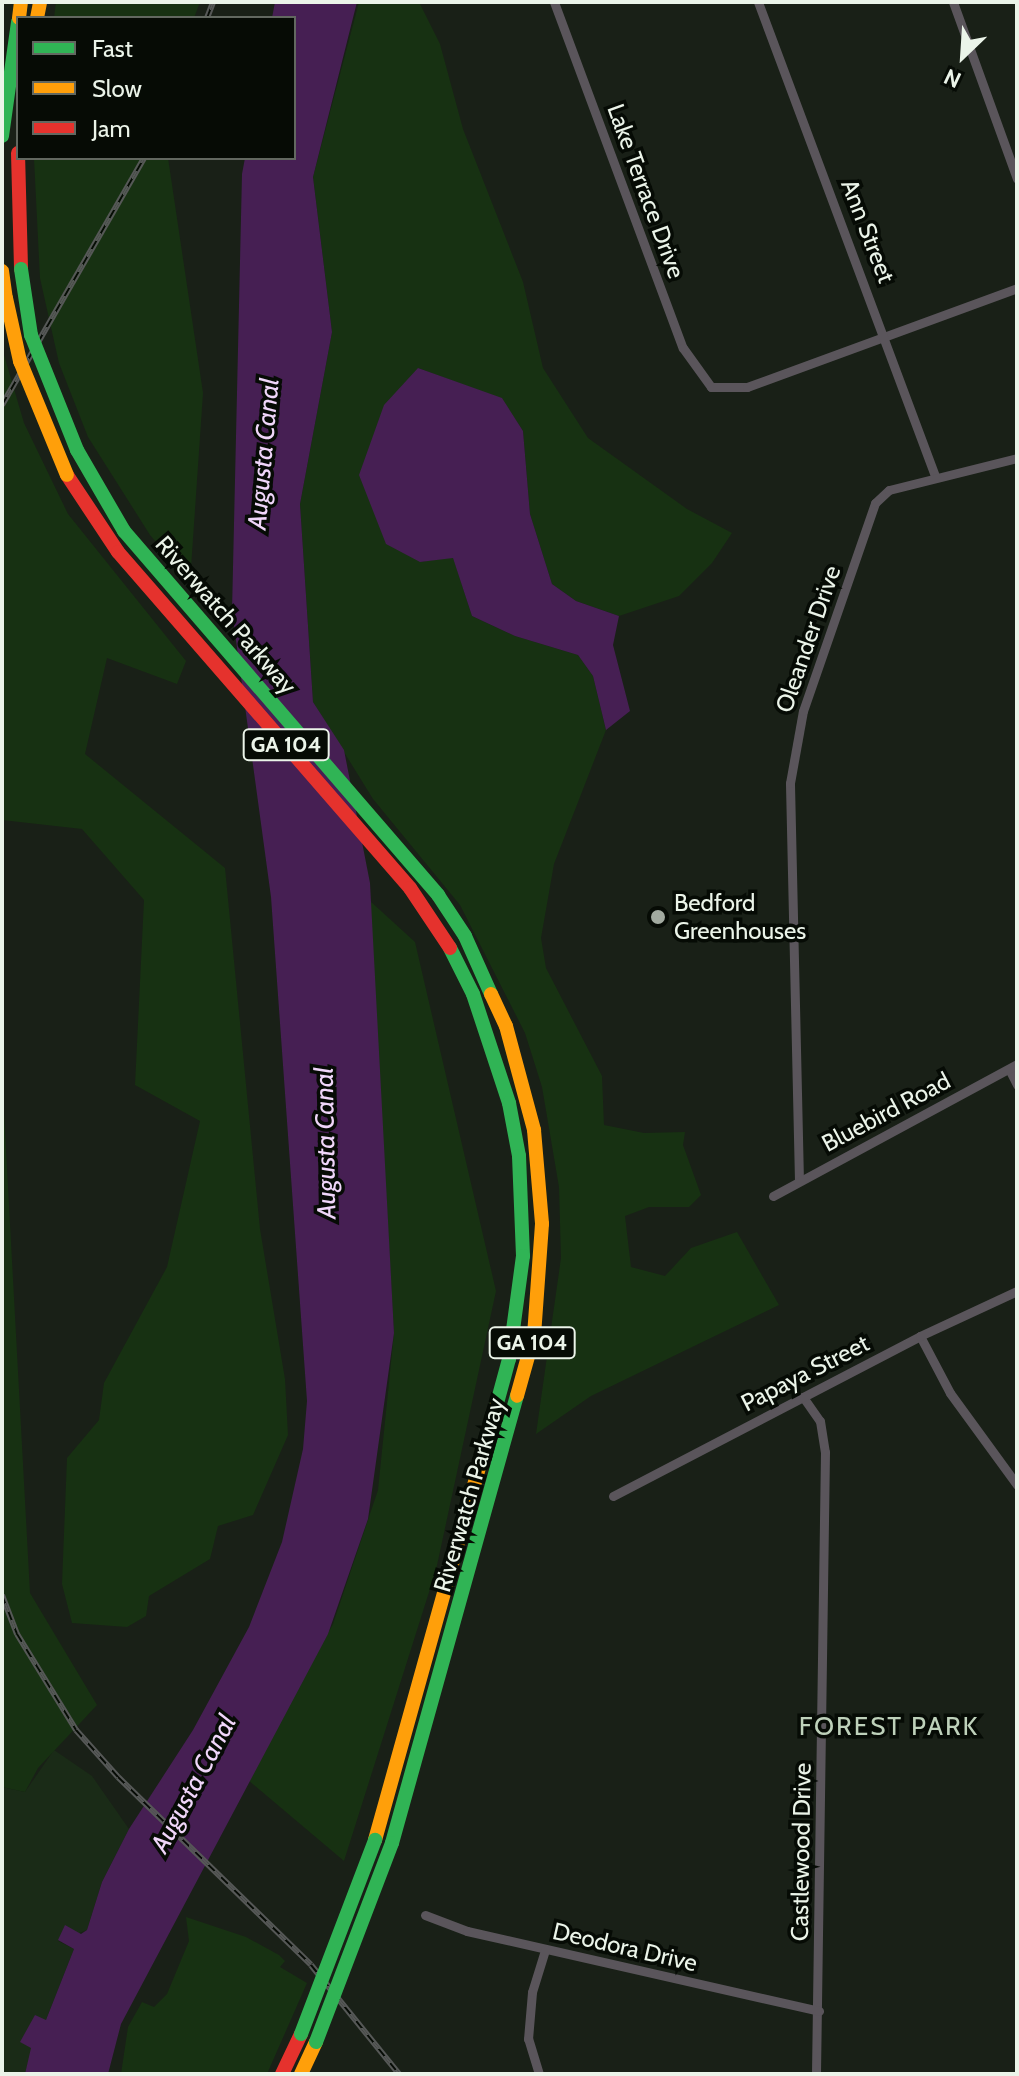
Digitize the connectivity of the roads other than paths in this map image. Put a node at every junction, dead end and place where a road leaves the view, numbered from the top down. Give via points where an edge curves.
1 (554, 2) edge
2 (758, 2) edge
3 (953, 2) edge
4 (16, 34) edge
5 (2, 136) edge
6 (18, 160) edge
7 (1017, 179) edge
8 (2, 271) edge
9 (1017, 288) edge
10 (886, 334) junction
11 (1017, 458) edge
12 (935, 476) junction
13 (1013, 1066) edge
14 (1017, 1085) edge
15 (799, 1181) junction
16 (773, 1196) dead end
17 (1017, 1291) edge
18 (920, 1336) junction
19 (803, 1397) junction
20 (1017, 1485) edge
21 (613, 1496) dead end
22 (425, 1915) dead end
23 (545, 1950) junction
24 (819, 2011) junction
25 (282, 2074) edge
26 (301, 2074) edge
27 (539, 2074) edge
28 (816, 2074) edge

1 - 10 street, Lake Terrace Drive via 683,348 711,387 747,387
2 - 10 street, Ann Street
3 - 7 street
4 - 5 main road
6 - 26 main road, Riverwatch Parkway / GA 104, bridge via 21,269 31,335 99,495 157,571 408,855 465,936 506,1026 534,1130 542,1224 534,1335 523,1385 392,1843
8 - 25 main road, Riverwatch Parkway / GA 104, bridge via 20,361 67,475 118,552 410,888 446,940 494,1051 519,1156 523,1256 499,1405 375,1840
9 - 10 street
10 - 12 street, Ann Street
11 - 12 street, Oleander Drive
12 - 15 street, Oleander Drive via 889,490 875,503 803,711 790,783
13 - 14 street
13 - 15 street, Bluebird Road
15 - 16 street, Bluebird Road
17 - 18 street, Papaya Street
18 - 19 street, Papaya Street
18 - 20 street via 950,1393
19 - 21 street, Papaya Street
19 - 24 street, Castlewood Drive via 820,1421 825,1452
22 - 23 street, Deodora Drive
23 - 24 street, Deodora Drive
23 - 27 street via 532,1992 528,2039
24 - 28 street, Castlewood Drive

